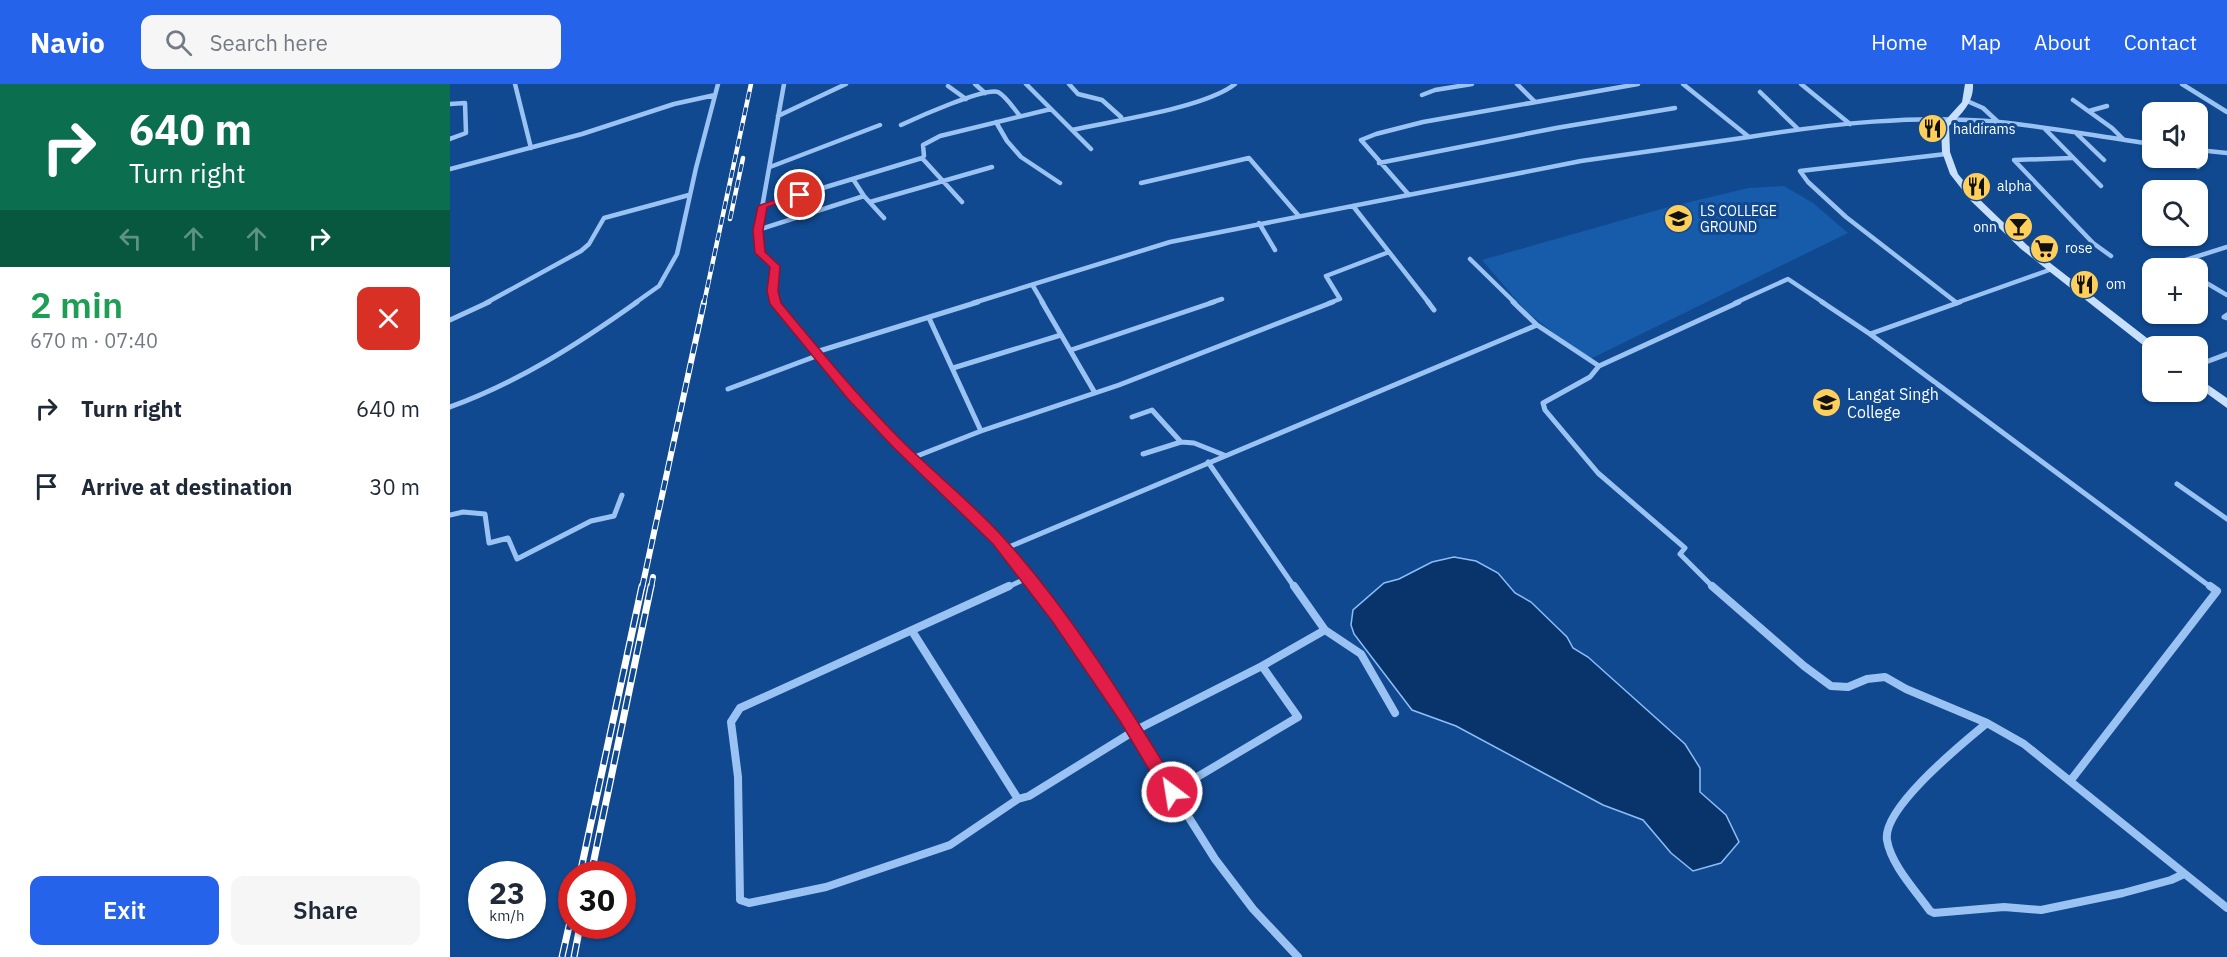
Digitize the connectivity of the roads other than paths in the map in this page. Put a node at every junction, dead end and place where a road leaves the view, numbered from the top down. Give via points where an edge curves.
1 (514, 84) edge
2 (718, 84) edge
3 (784, 84) edge
4 (846, 84) edge
5 (975, 84) edge
6 (1026, 84) edge
7 (1069, 84) edge
8 (1234, 84) edge
9 (1472, 84) edge
10 (1517, 84) edge
11 (1638, 84) edge
12 (1683, 84) edge
13 (1801, 84) edge
14 (1969, 84) edge
15 (2182, 84) edge
16 (948, 86) dead end
17 (1760, 92) dead end
18 (986, 93) junction
19 (715, 95) junction
20 (1422, 95) dead end
21 (966, 99) junction
22 (2073, 100) dead end
23 (1967, 101) junction
24 (1535, 102) junction
25 (450, 104) edge
26 (2107, 106) dead end
27 (1675, 108) dead end
28 (1051, 109) junction
29 (2089, 111) junction
30 (2227, 112) edge
31 (778, 116) junction
32 (1020, 116) junction
33 (1121, 117) junction
34 (1952, 120) junction
35 (996, 122) junction
36 (1998, 122) junction
37 (1850, 124) junction
38 (880, 125) dead end
39 (902, 125) dead end
40 (1798, 129) junction
41 (2045, 129) junction
42 (1072, 130) junction
43 (2077, 133) junction
44 (1749, 136) junction
45 (450, 139) edge
46 (2124, 140) junction
47 (2142, 143) edge
48 (531, 148) junction
49 (1091, 149) dead end
50 (2208, 151) edge
51 (2227, 153) edge
52 (1946, 154) junction
53 (922, 158) junction
54 (2072, 158) junction
55 (2104, 160) dead end
56 (1379, 163) junction
57 (770, 167) junction
58 (993, 167) dead end
59 (450, 170) edge
60 (853, 179) junction
61 (941, 182) junction
62 (1060, 183) dead end
63 (1141, 183) dead end
64 (2102, 186) dead end
65 (689, 195) junction
66 (1409, 195) junction
67 (864, 196) junction
68 (870, 202) junction
69 (962, 202) dead end
70 (763, 206) junction
71 (1353, 207) junction
72 (1298, 215) junction
73 (884, 218) dead end
74 (1259, 223) junction
75 (758, 230) junction
76 (2227, 247) edge
77 (1275, 250) dead end
78 (1389, 252) junction
79 (2111, 256) dead end
80 (2192, 258) edge
81 (1470, 259) dead end
82 (2052, 269) junction
83 (2208, 284) edge
84 (1033, 286) junction
85 (2227, 295) edge
86 (1222, 299) dead end
87 (1957, 303) junction
88 (1434, 310) dead end
89 (929, 318) junction
90 (450, 320) edge
91 (1537, 326) junction
92 (1870, 334) junction
93 (1061, 335) junction
94 (2142, 339) edge
95 (1071, 350) junction
96 (817, 354) junction
97 (2227, 354) edge
98 (2208, 361) edge
99 (1599, 366) junction
100 (953, 368) junction
101 (728, 389) dead end
102 (2208, 390) edge
103 (1095, 393) junction
104 (2227, 404) edge
105 (450, 407) edge
106 (1132, 417) dead end
107 (981, 431) junction
108 (1181, 442) junction
109 (1143, 454) dead end
110 (1225, 456) junction
111 (912, 458) junction
112 (1209, 462) junction
113 (2177, 484) dead end
114 (622, 495) dead end
115 (450, 515) edge
116 (2227, 519) edge
117 (1004, 549) junction
118 (1027, 578) junction
119 (1325, 630) junction
120 (912, 632) junction
121 (1262, 666) junction
122 (1395, 713) dead end
123 (1987, 723) junction
124 (1134, 730) junction
125 (2071, 780) junction
126 (1172, 792) junction
127 (1018, 800) junction
128 (2184, 874) junction
129 (2227, 908) edge
130 (1289, 957) edge
131 (1297, 957) edge

1 - 48 street
2 - 19 street
3 - 31 street
4 - 31 street
5 - 18 street
6 - 28 street
7 - 33 street via 1078,94 1100,98
8 - 33 street via 1225,92 1196,102
9 - 20 street
10 - 24 street
11 - 24 street
12 - 44 street
13 - 37 street
14 - 23 main road
15 - 30 street
16 - 21 street
17 - 40 street
18 - 21 street
18 - 32 street via 1000,93
19 - 48 street
19 - 65 street
21 - 39 street
22 - 29 street
23 - 34 main road
23 - 36 street via 1983,108
24 - 56 street via 1368,135 1361,140
25 - 45 street via 465,103 466,134
26 - 29 street
27 - 56 street
28 - 32 street
28 - 42 street
29 - 46 street
31 - 57 street
32 - 35 street
33 - 42 street
34 - 36 street
34 - 37 street
34 - 52 main road via 1945,125
35 - 53 street via 933,139 922,145
35 - 62 street via 1022,158
36 - 41 street
37 - 40 street
38 - 57 street
40 - 44 street
41 - 43 street
41 - 54 street
42 - 49 street
43 - 46 street
43 - 55 street
44 - 66 street via 1581,161
46 - 47 street
48 - 59 street
50 - 51 street
52 - 82 main road via 1954,174 1974,200
52 - 87 street via 1800,174 1831,204
53 - 60 street
53 - 61 street
54 - 64 street
54 - 79 street via 2014,160 2093,243
56 - 66 street
57 - 70 street
58 - 61 street
60 - 67 street
60 - 70 street
61 - 68 street
61 - 69 street
63 - 72 street via 1249,158
65 - 90 street via 604,218 581,250
65 - 105 street via 680,251 659,286 554,361 484,397
66 - 71 street
67 - 68 street
67 - 75 street
68 - 73 street
70 - 75 street
71 - 72 street
71 - 78 street
72 - 74 street
74 - 77 street
74 - 84 street via 1170,242
75 - 96 street via 760,253 775,266 776,304
76 - 80 street
78 - 88 street
78 - 103 street via 1326,276 1340,299
81 - 91 street
82 - 87 street
82 - 94 main road
83 - 85 street
84 - 89 street
84 - 93 street
86 - 95 street
87 - 92 street
89 - 96 street
89 - 100 street
91 - 99 street
91 - 110 street
92 - 99 street via 1788,279
92 - 125 street via 2217,591
93 - 95 street
93 - 100 street
95 - 103 street
96 - 101 street
96 - 111 street
97 - 98 street
99 - 123 street via 1590,377 1543,403 1545,410 1598,473 1685,548 1680,554 1705,580 1832,686 1848,687 1885,676 1906,689
100 - 107 street
102 - 104 main road
103 - 107 street
106 - 108 street via 1152,410
107 - 111 street
108 - 109 street
108 - 110 street
110 - 112 street
111 - 117 street
112 - 117 street
112 - 119 street
113 - 116 street
114 - 115 street via 614,516 591,520 517,559 508,538 489,543 485,514
117 - 118 street
118 - 120 street
118 - 124 street
119 - 121 street
119 - 122 street via 1361,654
120 - 127 street
120 - 127 street via 740,708 735,715 731,722 738,777 740,900 749,903 826,886 950,845
121 - 124 street
121 - 126 street via 1298,717
123 - 125 street via 2024,744
123 - 128 street via 1941,763 1895,812 1886,830 1898,861 1930,910 2041,910 2133,891
124 - 126 street
124 - 127 street
125 - 128 street
126 - 131 street via 1215,859
128 - 129 street
130 - 131 street

